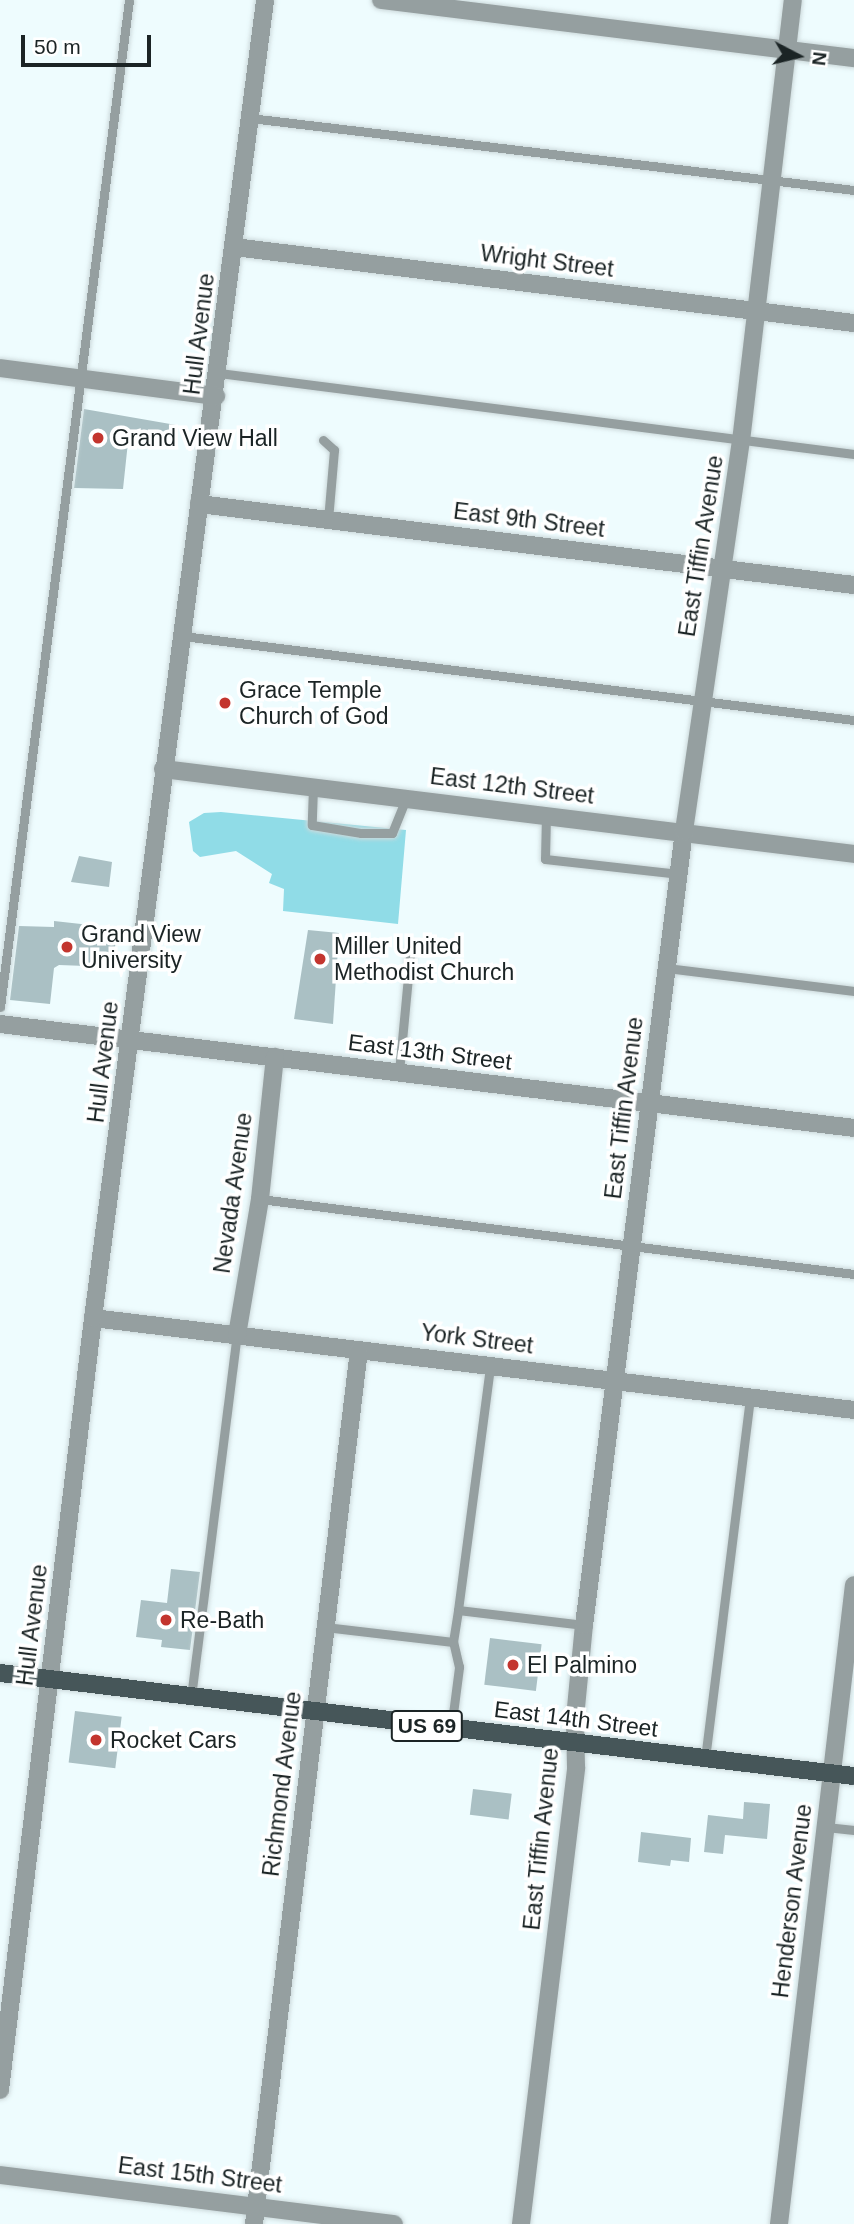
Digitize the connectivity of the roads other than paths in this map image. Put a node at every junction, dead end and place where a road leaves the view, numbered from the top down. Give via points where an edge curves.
1 (129, 0) edge
2 (265, 0) edge
3 (381, 0) edge
4 (793, 0) edge
5 (790, 50) junction
6 (854, 58) edge
7 (250, 118) junction
8 (773, 181) junction
9 (854, 190) edge
10 (234, 247) junction
11 (756, 311) junction
12 (854, 323) edge
13 (0, 368) edge
14 (219, 373) junction
15 (81, 378) junction
16 (216, 396) junction
17 (323, 440) dead end
18 (741, 440) junction
19 (854, 454) edge
20 (199, 504) junction
21 (328, 520) junction
22 (721, 568) junction
23 (854, 585) edge
24 (183, 636) junction
25 (702, 700) junction
26 (854, 720) edge
27 (163, 769) junction
28 (313, 787) junction
29 (406, 798) junction
30 (546, 815) junction
31 (684, 831) junction
32 (854, 853) edge
33 (679, 874) junction
34 (411, 946) dead end
35 (667, 968) junction
36 (854, 991) edge
37 (0, 1007) edge
38 (0, 1024) edge
39 (131, 1040) junction
40 (275, 1057) junction
41 (399, 1072) junction
42 (650, 1103) junction
43 (854, 1128) edge
44 (260, 1199) junction
45 (632, 1245) junction
46 (854, 1274) edge
47 (93, 1318) junction
48 (237, 1335) junction
49 (359, 1350) junction
50 (490, 1366) junction
51 (615, 1381) junction
52 (750, 1397) junction
53 (854, 1410) edge
54 (854, 1585) edge
55 (458, 1610) junction
56 (584, 1625) junction
57 (326, 1627) junction
58 (453, 1642) junction
59 (0, 1673) edge
60 (50, 1679) junction
61 (191, 1697) junction
62 (315, 1713) junction
63 (451, 1729) junction
64 (576, 1742) junction
65 (705, 1759) junction
66 (832, 1774) junction
67 (854, 1776) edge
68 (826, 1827) junction
69 (854, 1830) edge
70 (0, 2090) edge
71 (0, 2175) edge
72 (255, 2216) edge
73 (394, 2224) edge
74 (521, 2224) edge
75 (779, 2224) edge

1 - 15 lane
2 - 7 street, Hull Avenue
3 - 5 street
4 - 5 street, East Tiffin Avenue
5 - 6 street
5 - 8 street, East Tiffin Avenue
7 - 8 lane
7 - 10 street, Hull Avenue
8 - 9 lane
8 - 11 street, East Tiffin Avenue
10 - 11 street, Wright Street
10 - 14 street, Hull Avenue
11 - 12 street, Wright Street
11 - 18 street, East Tiffin Avenue
13 - 15 street
14 - 16 street, Hull Avenue
14 - 18 lane
15 - 16 street
15 - 37 lane
16 - 20 street, Hull Avenue
17 - 21 lane via 334,450
18 - 19 lane
18 - 22 street, East Tiffin Avenue
20 - 21 street, East 9th Street
20 - 24 street, Hull Avenue
21 - 22 street, East 9th Street
22 - 23 street, East 9th Street
22 - 25 street, East Tiffin Avenue
24 - 25 lane
24 - 27 street, Hull Avenue
25 - 26 lane
25 - 31 street, East Tiffin Avenue
27 - 28 street, East 12th Street
27 - 39 street, Hull Avenue
28 - 29 street, East 12th Street
28 - 29 lane via 312,825 361,833 391,833
29 - 30 street, East 12th Street
30 - 31 street, East 12th Street
30 - 33 lane via 545,859
31 - 32 street, East 12th Street
31 - 33 street, East Tiffin Avenue
33 - 35 street, East Tiffin Avenue
34 - 41 lane
35 - 36 lane
35 - 42 street, East Tiffin Avenue
38 - 39 street, East 13th Street
39 - 40 street, East 13th Street
39 - 47 street, Hull Avenue
40 - 41 street, East 13th Street
40 - 44 street, Nevada Avenue
41 - 42 street, East 13th Street
42 - 43 street, East 13th Street
42 - 45 street, East Tiffin Avenue
44 - 45 lane
44 - 48 street, Nevada Avenue
45 - 46 lane
45 - 51 street, East Tiffin Avenue
47 - 48 street, York Street
47 - 60 street, Hull Avenue
48 - 49 street, York Street
48 - 61 lane
49 - 50 street, York Street
49 - 57 street, Richmond Avenue
50 - 51 street, York Street
50 - 55 lane
51 - 52 street, York Street
51 - 56 street, East Tiffin Avenue
52 - 53 street, York Street
52 - 65 lane
54 - 66 street, Henderson Avenue
55 - 56 lane
55 - 58 lane
56 - 64 street, East Tiffin Avenue
57 - 58 lane
57 - 62 street, Richmond Avenue
58 - 63 lane via 459,1667
59 - 60 main road, East 14th Street / US 69
60 - 61 main road, East 14th Street / US 69
60 - 70 street, Hull Avenue
61 - 62 main road, East 14th Street / US 69
62 - 63 main road, East 14th Street / US 69
62 - 72 street, Richmond Avenue
63 - 64 main road, East 14th Street / US 69
64 - 65 main road, East 14th Street / US 69
64 - 74 street, East Tiffin Avenue
65 - 66 main road, East 14th Street / US 69
66 - 67 main road, East 14th Street / US 69
66 - 68 street, Henderson Avenue
68 - 69 lane
68 - 75 street, Henderson Avenue
71 - 72 street, East 15th Street
72 - 73 street, East 15th Street

